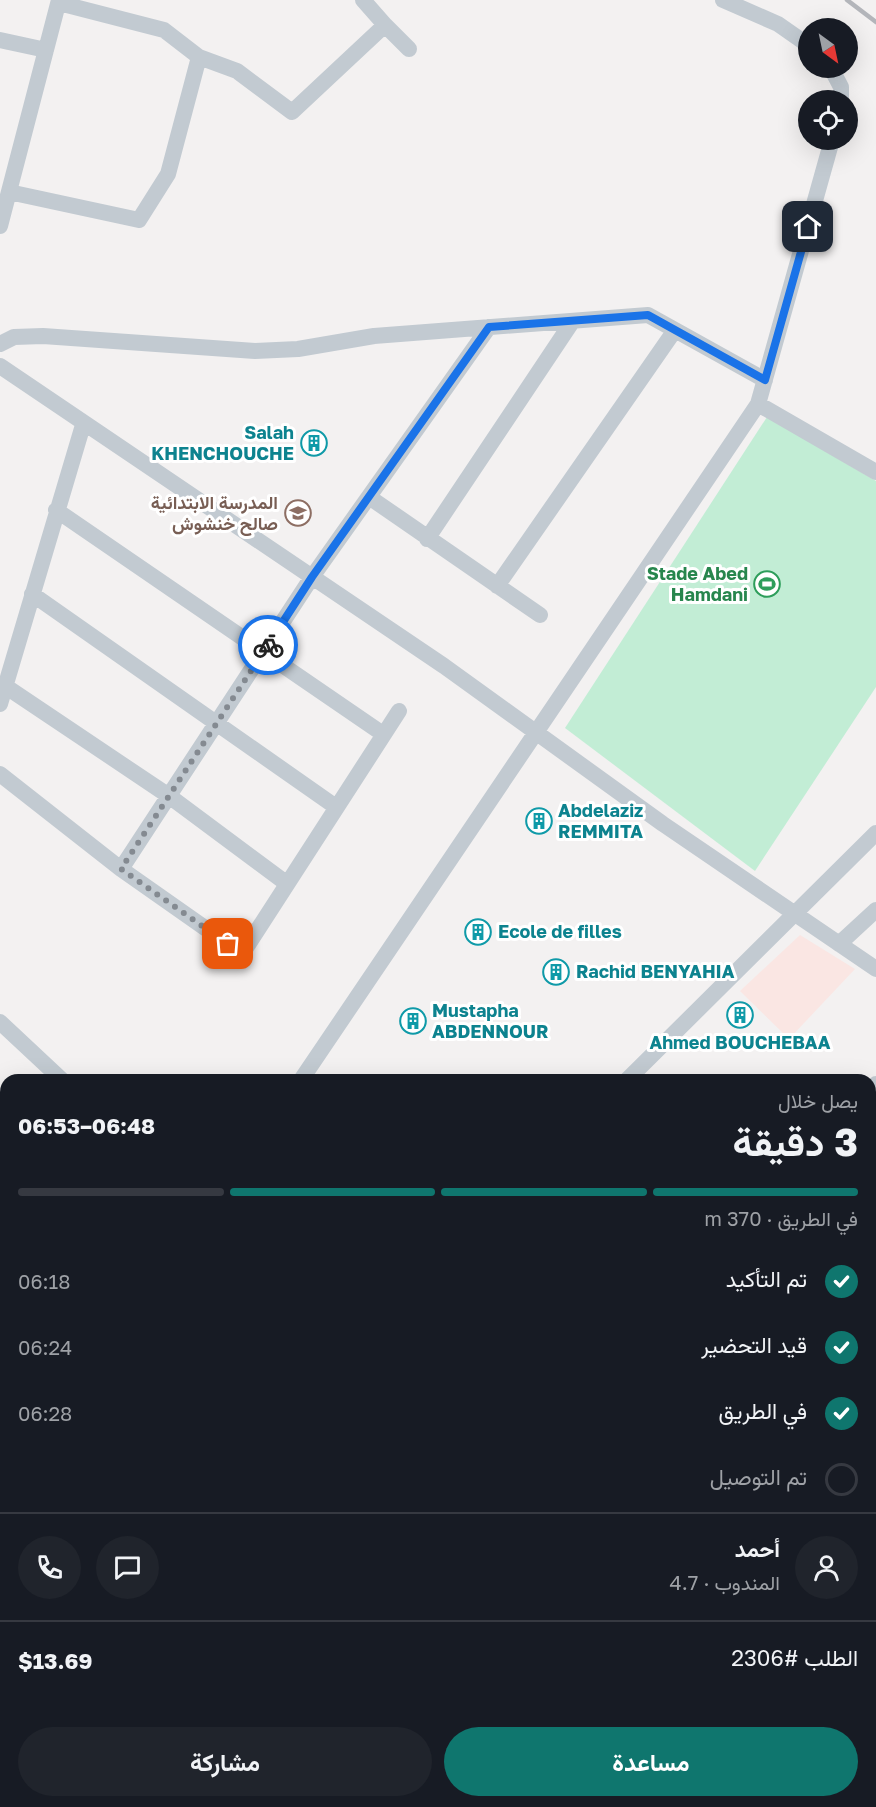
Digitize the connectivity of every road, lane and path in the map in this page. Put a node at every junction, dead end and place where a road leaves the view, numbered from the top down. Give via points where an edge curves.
1 (363, 0) edge
2 (723, 0) edge
3 (59, 2) edge
4 (385, 25) junction
5 (798, 38) edge
6 (0, 40) edge
7 (46, 50) junction
8 (409, 50) dead end
9 (199, 57) junction
10 (829, 150) edge
11 (9, 192) junction
12 (1, 218) edge
13 (572, 322) junction
14 (489, 327) junction
15 (675, 330) junction
16 (0, 344) edge
17 (0, 366) edge
18 (765, 380) junction
19 (758, 404) junction
20 (83, 425) junction
21 (876, 472) edge
22 (369, 497) junction
23 (56, 510) junction
24 (427, 539) junction
25 (312, 577) junction
26 (497, 586) junction
27 (32, 594) junction
28 (540, 615) dead end
29 (263, 651) junction
30 (5, 686) junction
31 (0, 704) edge
32 (399, 711) dead end
33 (217, 722) junction
34 (535, 732) junction
35 (383, 734) junction
36 (0, 774) edge
37 (169, 796) junction
38 (336, 807) junction
39 (876, 833) edge
40 (121, 869) junction
41 (286, 883) junction
42 (876, 910) edge
43 (792, 914) junction
44 (839, 944) junction
45 (876, 969) edge
46 (2, 1030) edge
47 (55, 1074) edge
48 (305, 1074) edge
49 (633, 1074) edge

1 - 4 street
2 - 5 street via 778,24
3 - 7 street
3 - 9 street via 164,30
4 - 8 street
4 - 9 street via 292,112 237,71
6 - 7 street
7 - 11 street
9 - 11 street via 168,174 139,220
10 - 18 street
11 - 12 street
13 - 14 street
13 - 15 street via 648,315
13 - 24 street
14 - 16 street via 255,351 43,336 14,337
14 - 22 street
15 - 18 street
15 - 26 street
17 - 20 street
18 - 19 street
19 - 21 street
19 - 34 street
20 - 23 street
20 - 25 street
22 - 24 street
22 - 25 street
23 - 27 street
23 - 29 street
24 - 26 street
25 - 29 street
25 - 34 street
26 - 28 street
27 - 30 street
27 - 33 street
29 - 33 street
29 - 35 street
30 - 31 street
30 - 37 street
32 - 35 street
33 - 37 street
33 - 38 street
34 - 43 street
34 - 48 street
35 - 38 street
36 - 40 street
37 - 40 street
37 - 41 street
38 - 41 street
39 - 43 street
40 - 41 street via 242,954
42 - 44 street
43 - 44 street
43 - 49 street
44 - 45 street
46 - 47 street

